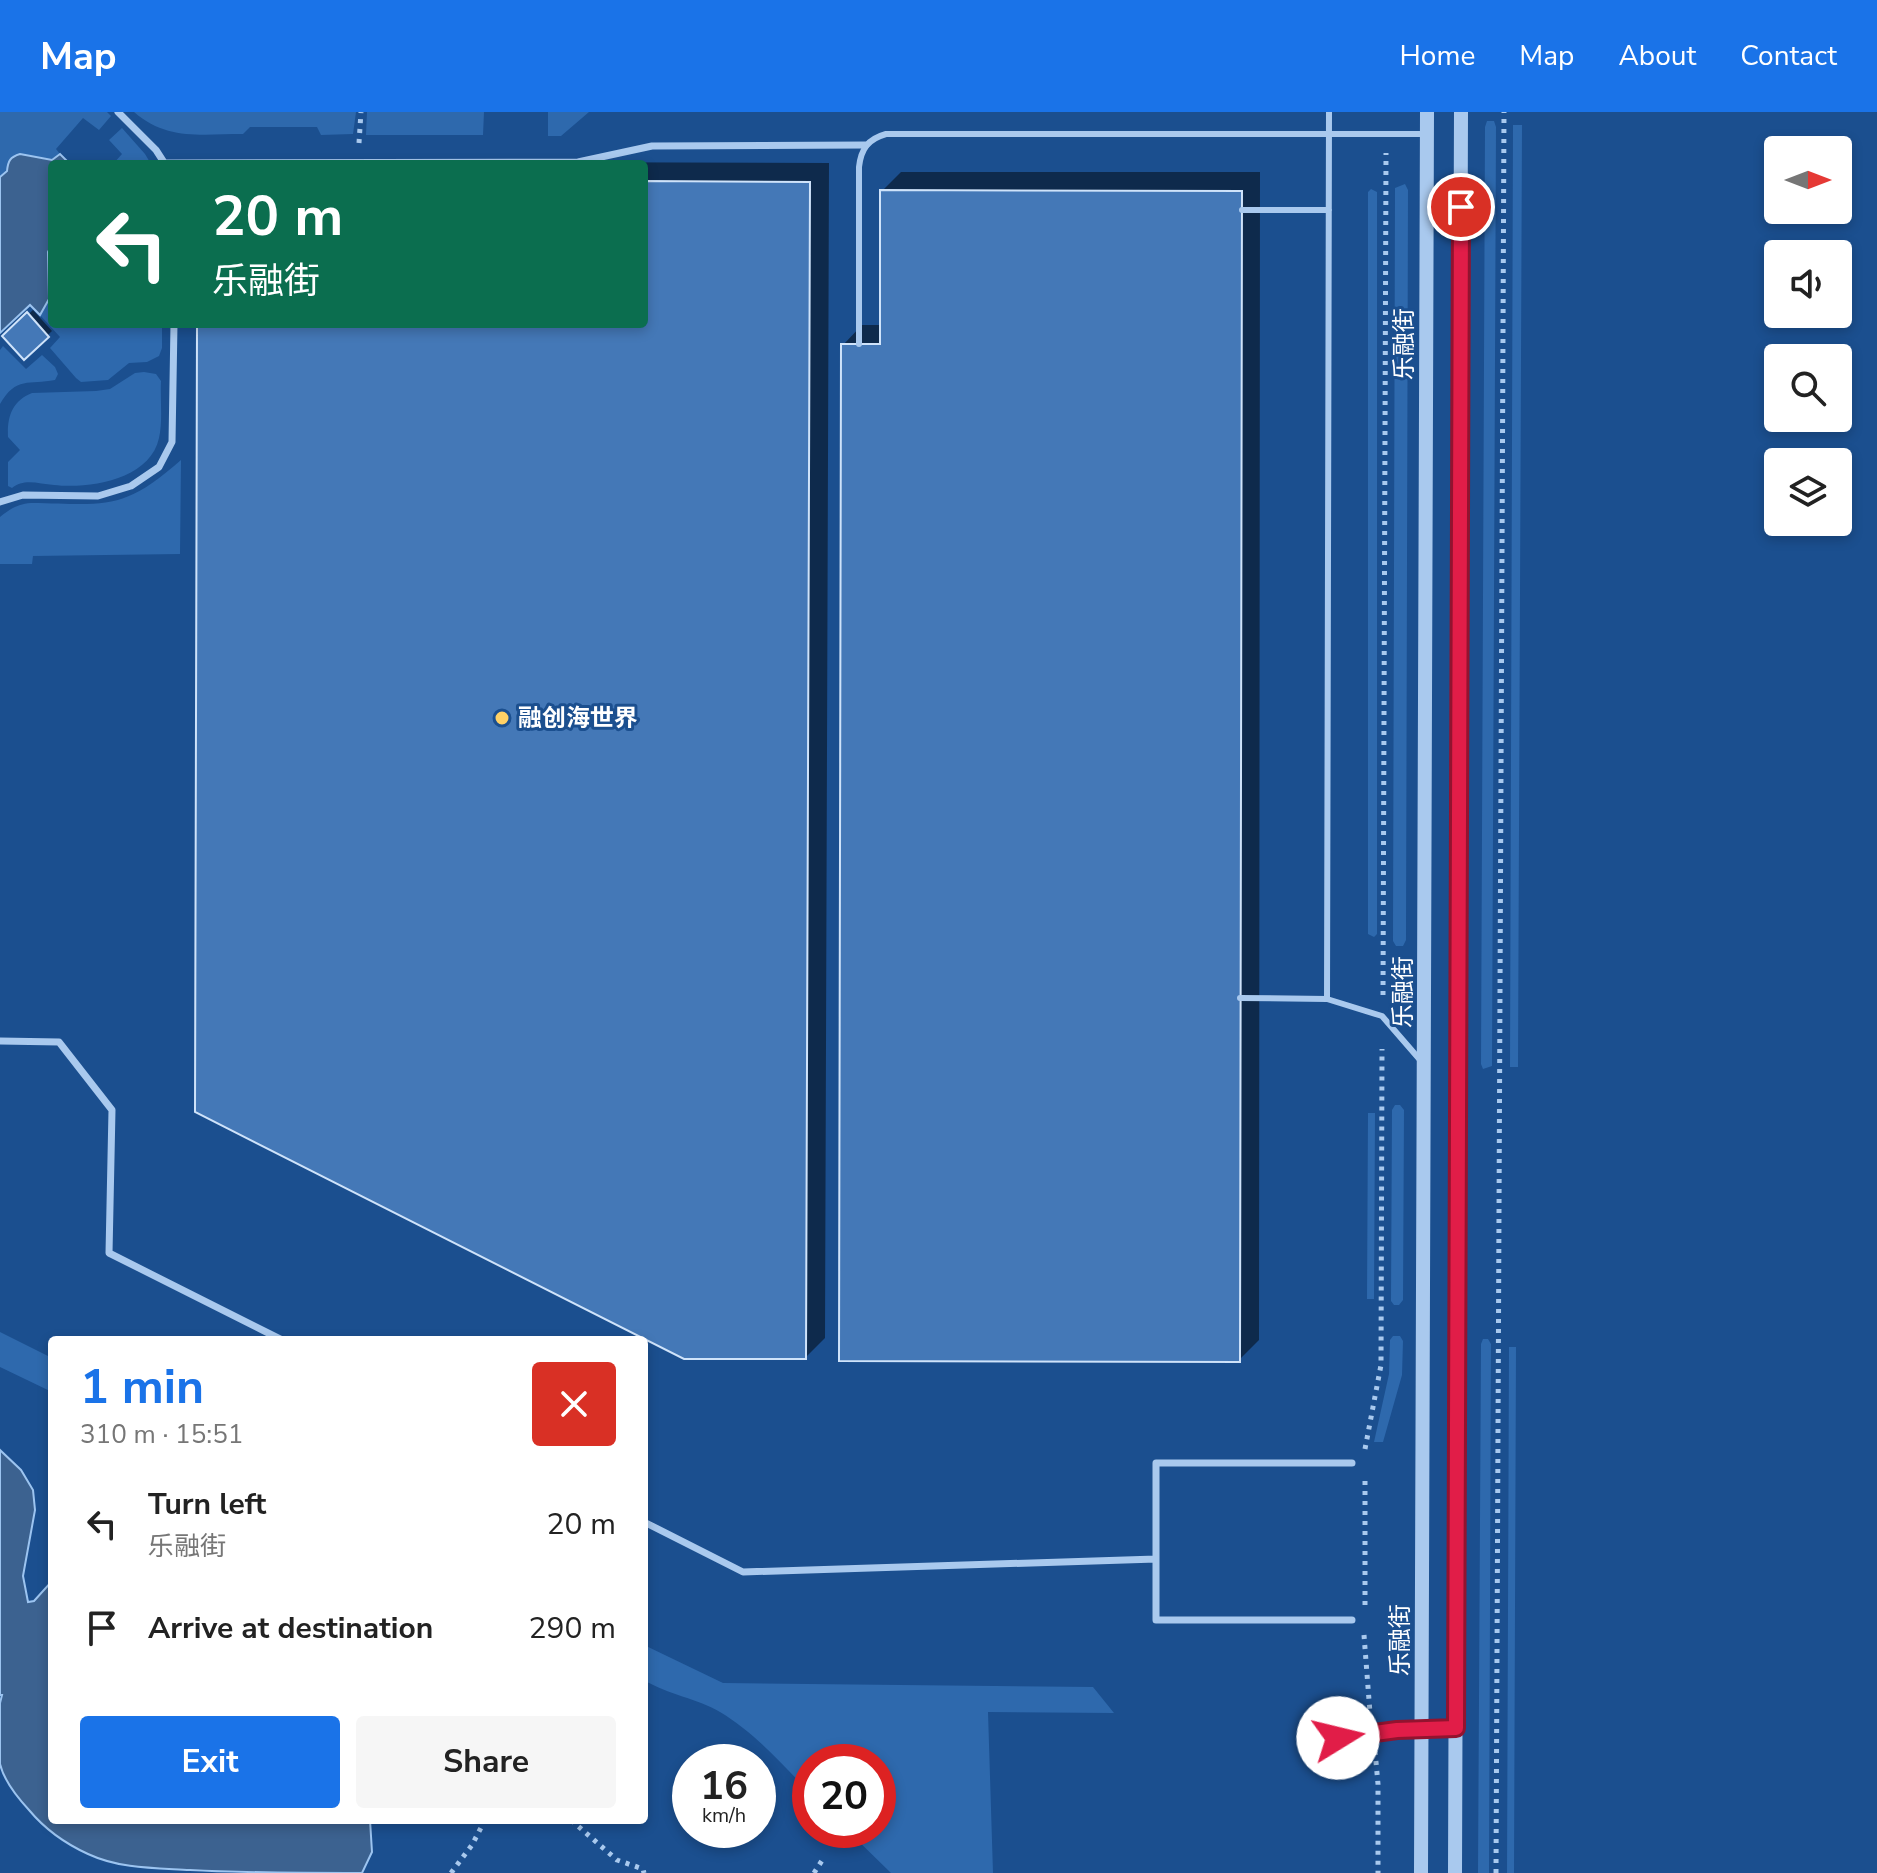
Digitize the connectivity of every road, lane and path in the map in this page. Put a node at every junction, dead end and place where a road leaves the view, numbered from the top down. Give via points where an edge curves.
1 (118, 112) edge
2 (361, 112) edge
3 (1329, 112) edge
4 (1427, 112) edge
5 (1461, 112) edge
6 (1504, 112) edge
7 (1427, 134) junction
8 (1329, 135) junction
9 (866, 145) junction
10 (162, 160) edge
11 (358, 160) edge
12 (587, 160) edge
13 (1242, 210) dead end
14 (1329, 210) junction
15 (174, 328) edge
16 (859, 344) dead end
17 (0, 502) edge
18 (1240, 998) dead end
19 (1327, 999) junction
20 (0, 1041) edge
21 (1425, 1066) junction
22 (274, 1336) edge
23 (1352, 1463) dead end
24 (648, 1524) edge
25 (1156, 1559) junction
26 (1352, 1620) dead end
27 (1421, 1728) junction
28 (1456, 1728) junction
29 (1319, 1741) dead end
30 (483, 1824) edge
31 (576, 1824) edge
32 (823, 1859) dead end
33 (451, 1873) edge
34 (644, 1873) edge
35 (814, 1873) edge
36 (1421, 1873) edge
37 (1455, 1873) edge
38 (1496, 1873) edge

1 - 10 street
2 - 11 path
3 - 8 lane
4 - 7 street, 乐融街
5 - 28 street
6 - 38 path
7 - 8 lane
7 - 21 street, 乐融街
8 - 9 lane via 886,134
8 - 14 lane
9 - 12 street via 652,146
9 - 16 lane via 859,167
13 - 14 lane
14 - 19 lane
15 - 17 street via 172,442 159,467 131,486 98,496 23,495
18 - 19 lane
19 - 21 lane via 1382,1016
20 - 22 street via 59,1042 112,1110 109,1253
21 - 27 street, 乐融街
23 - 25 street via 1156,1463
24 - 25 street via 743,1572
25 - 26 street via 1156,1620
27 - 28 lane
27 - 29 lane
27 - 36 street, 乐融街
28 - 37 street
30 - 33 path
31 - 34 path via 617,1860
32 - 35 path

